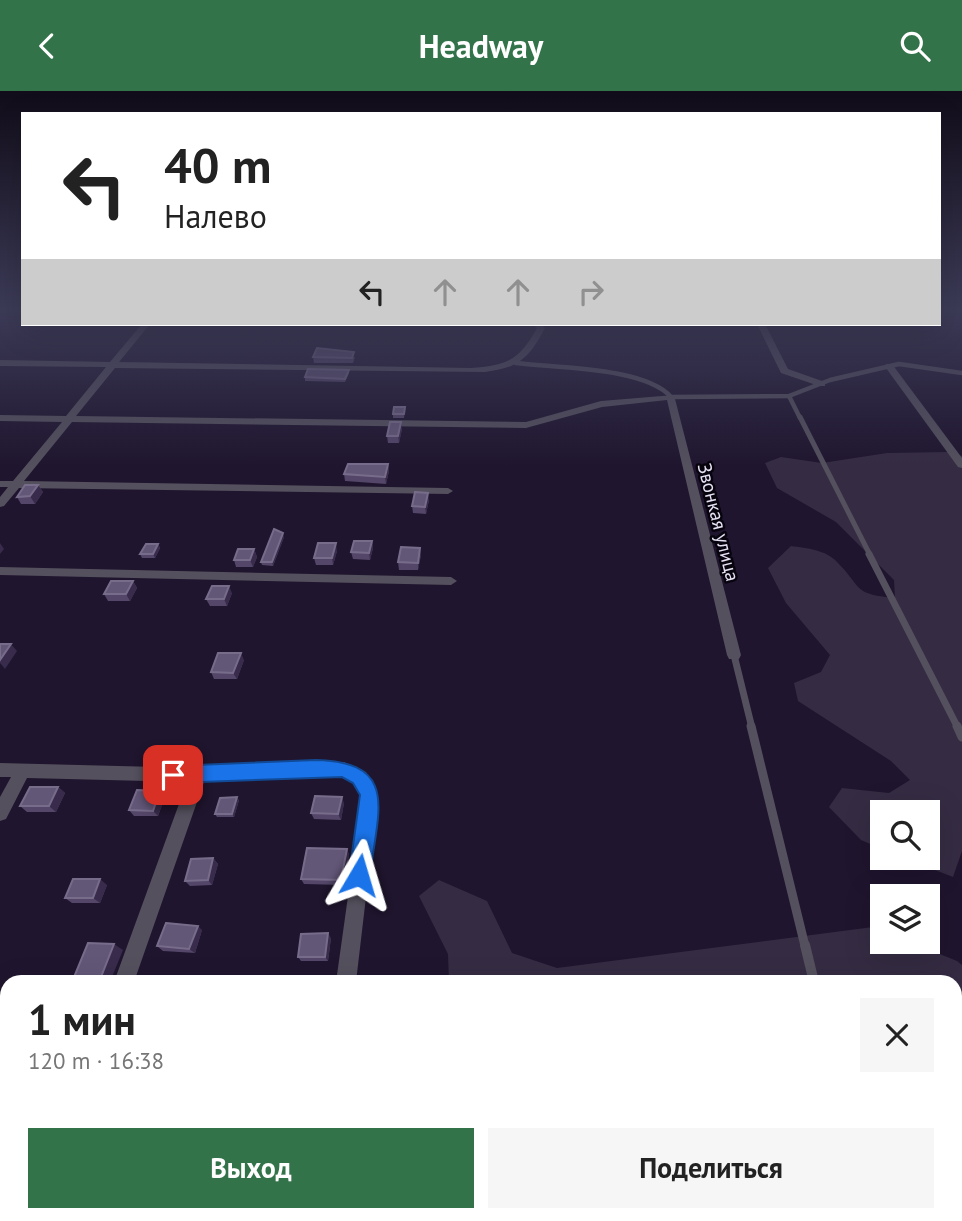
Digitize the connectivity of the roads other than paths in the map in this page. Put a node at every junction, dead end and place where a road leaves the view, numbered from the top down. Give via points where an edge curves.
1 (115, 362) edge
2 (519, 362) edge
3 (779, 362) edge
4 (0, 363) edge
5 (516, 363) junction
6 (112, 366) junction
7 (889, 366) junction
8 (962, 373) edge
9 (821, 384) junction
10 (789, 396) junction
11 (671, 397) junction
12 (73, 417) junction
13 (0, 418) edge
14 (962, 465) edge
15 (0, 484) edge
16 (17, 485) junction
17 (448, 491) dead end
18 (0, 504) edge
19 (0, 571) edge
20 (451, 581) dead end
21 (734, 655) joint
22 (962, 737) edge
23 (0, 769) edge
24 (23, 770) junction
25 (198, 775) junction
26 (0, 813) edge
27 (127, 975) edge
28 (347, 975) edge
29 (812, 975) edge

1 - 6 street
2 - 5 street
3 - 9 street via 784,371
4 - 6 street
5 - 6 street via 458,372
5 - 11 lane via 639,377
6 - 12 street
7 - 8 lane
7 - 9 lane
7 - 14 street
9 - 10 lane
10 - 11 lane
10 - 22 lane
11 - 12 street via 601,404 526,425
11 - 21 street, Звонкая улица
12 - 13 street
12 - 16 street
15 - 16 street
16 - 17 street
16 - 18 street
19 - 20 street
21 - 29 lane
23 - 24 street
24 - 25 street
24 - 26 street
25 - 27 street
25 - 28 street via 316,768 344,769 360,777 370,795

